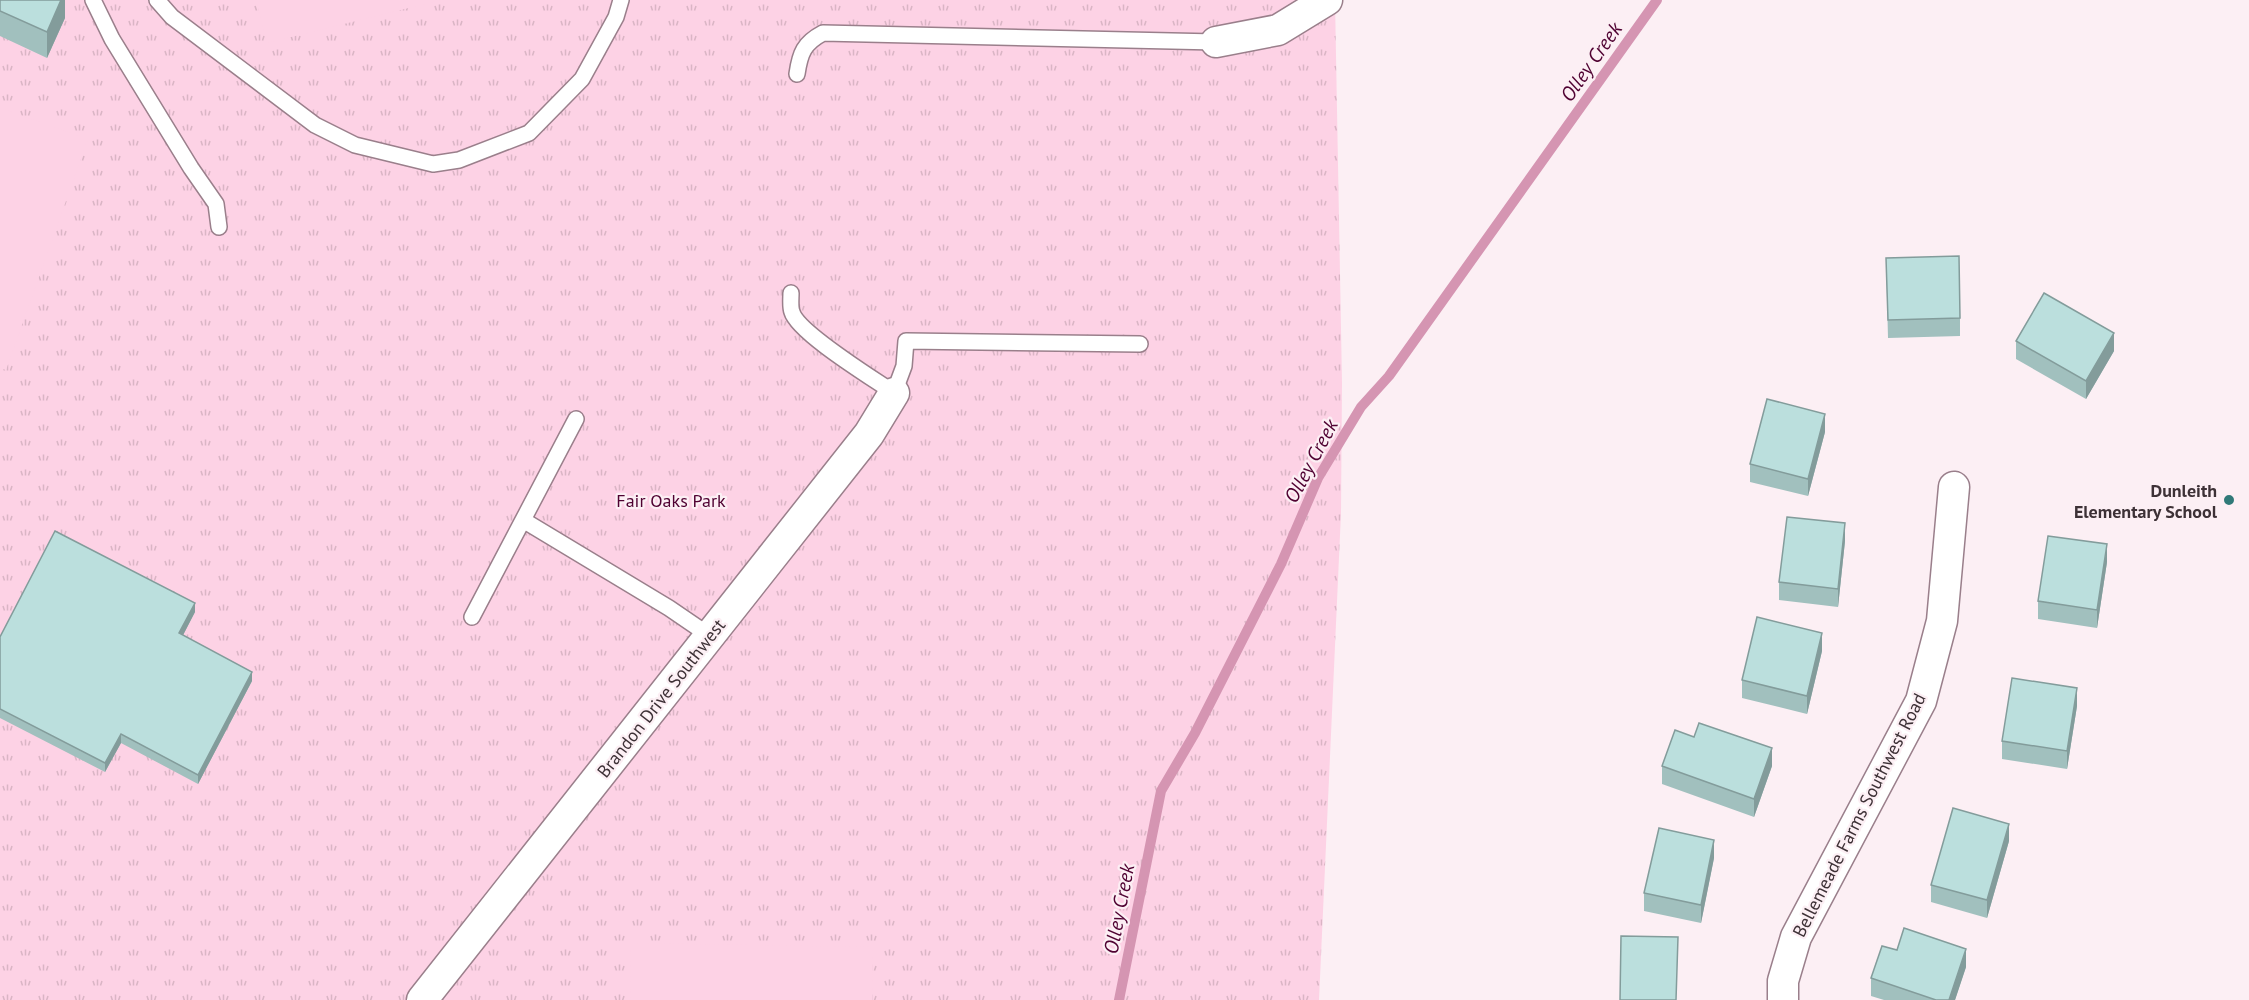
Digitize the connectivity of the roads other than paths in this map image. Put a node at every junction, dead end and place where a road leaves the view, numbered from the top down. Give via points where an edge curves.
1 (93, 0) edge
2 (157, 0) edge
3 (621, 0) edge
4 (1328, 0) edge
5 (1216, 42) joint
6 (797, 74) dead end
7 (219, 227) dead end
8 (791, 293) dead end
9 (1140, 344) dead end
10 (894, 393) junction
11 (576, 419) dead end
12 (1954, 487) dead end
13 (523, 520) junction
14 (472, 617) dead end
15 (710, 636) junction
16 (422, 1000) edge
17 (1783, 1000) edge

1 - 7 lane via 112,39 216,204
2 - 3 lane via 172,17 315,125 355,145 433,165 459,160 529,133 582,79 616,17
4 - 5 street via 1278,30
5 - 6 lane via 823,33 809,41 800,54
8 - 10 lane via 792,312 800,325
9 - 10 lane via 906,341 904,366
10 - 15 street, Brandon Drive Southwest via 869,434
11 - 13 lane
12 - 17 street, Bellemeade Farms Southwest Road via 1942,621 1921,701 1796,937 1783,981
13 - 14 lane
13 - 15 lane
15 - 16 street, Brandon Drive Southwest

